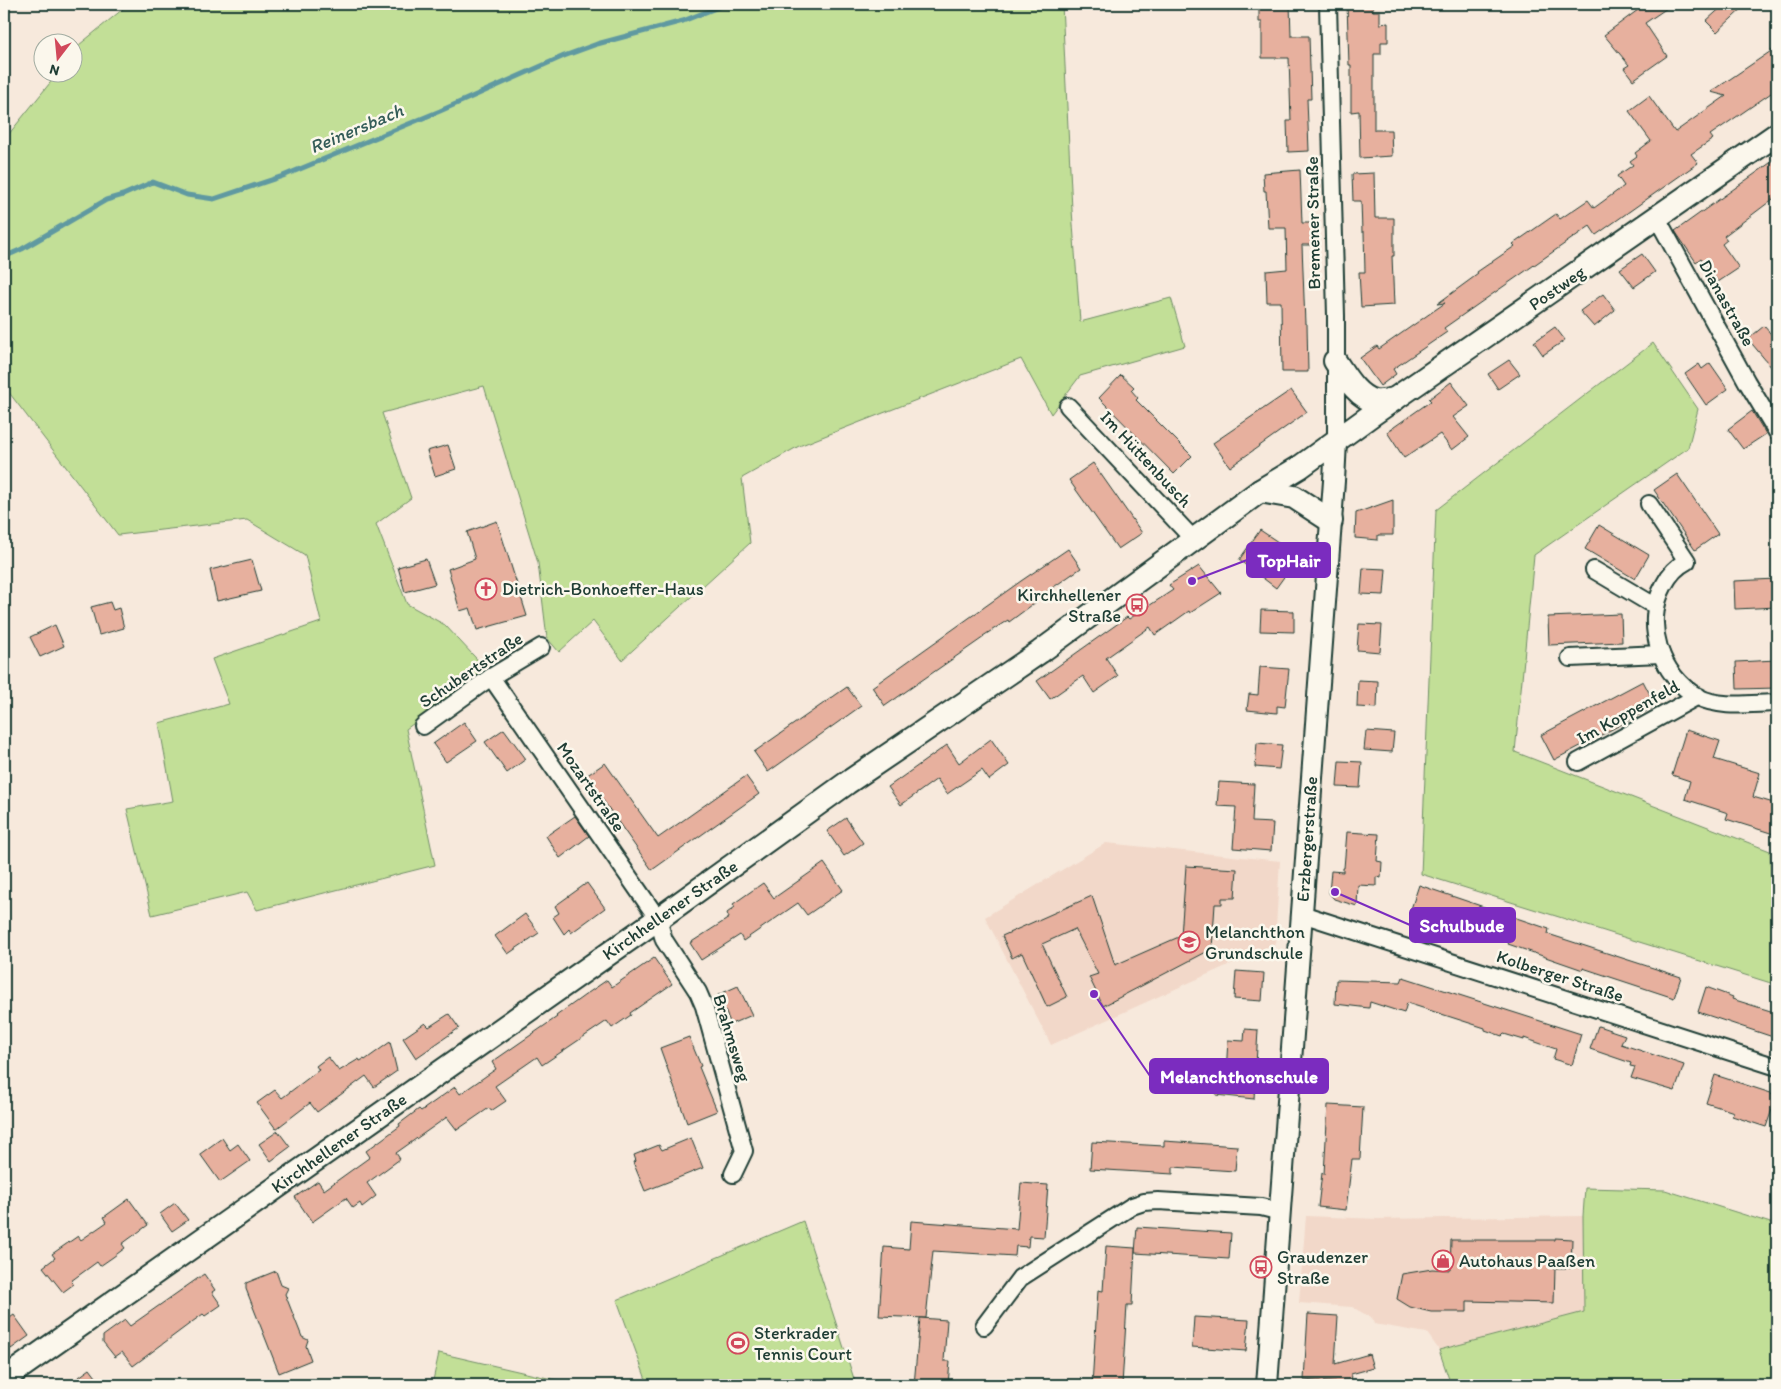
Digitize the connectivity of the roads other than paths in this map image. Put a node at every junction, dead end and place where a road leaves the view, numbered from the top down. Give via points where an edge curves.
1 (1328, 4) edge
2 (1777, 134) edge
3 (1657, 218) junction
4 (1335, 361) junction
5 (1395, 399) junction
6 (1068, 406) dead end
7 (1777, 432) edge
8 (1336, 441) junction
9 (1260, 491) junction
10 (1649, 504) dead end
11 (1331, 521) junction
12 (1194, 540) junction
13 (1594, 570) dead end
14 (1656, 604) junction
15 (541, 647) dead end
16 (1661, 654) junction
17 (1570, 658) dead end
18 (491, 677) junction
19 (1698, 696) junction
20 (1777, 703) edge
21 (423, 726) dead end
22 (1578, 762) dead end
23 (1302, 914) junction
24 (658, 919) junction
25 (1777, 1067) edge
26 (733, 1174) dead end
27 (1281, 1212) junction
28 (984, 1326) dead end
29 (4, 1379) edge
30 (1267, 1385) edge

1 - 4 street, Bremener Straße
2 - 3 main road, Postweg
3 - 5 main road, Postweg
3 - 7 street, Dianastraße
4 - 5 main road via 1364,396 1378,401
4 - 8 street, Bremener Straße
5 - 8 main road, Postweg
6 - 12 street, Im Hüttenbusch
8 - 9 main road, Kirchhellener Straße
8 - 11 street, Erzbergerstraße
9 - 11 main road via 1294,497
9 - 12 main road, Kirchhellener Straße
10 - 14 street, Im Koppenfeld via 1687,561 1666,582
11 - 23 street, Erzbergerstraße
12 - 24 main road, Kirchhellener Straße via 1040,652 855,778
13 - 14 street
14 - 16 street, Im Koppenfeld via 1654,630
15 - 18 street, Schubertstraße
16 - 17 street, Im Koppenfeld
16 - 19 street, Im Koppenfeld via 1675,676
18 - 21 street, Schubertstraße
18 - 24 street, Mozartstraße
19 - 20 street, Im Koppenfeld via 1715,702
19 - 22 street, Im Koppenfeld
23 - 25 street, Kolberger Straße
23 - 27 street, Erzbergerstraße
24 - 26 street, Brahmsweg via 664,940 704,1006 744,1151
24 - 29 main road, Kirchhellener Straße
27 - 28 street via 1260,1207 1158,1201 1132,1206 1020,1278
27 - 30 street, Erzbergerstraße

